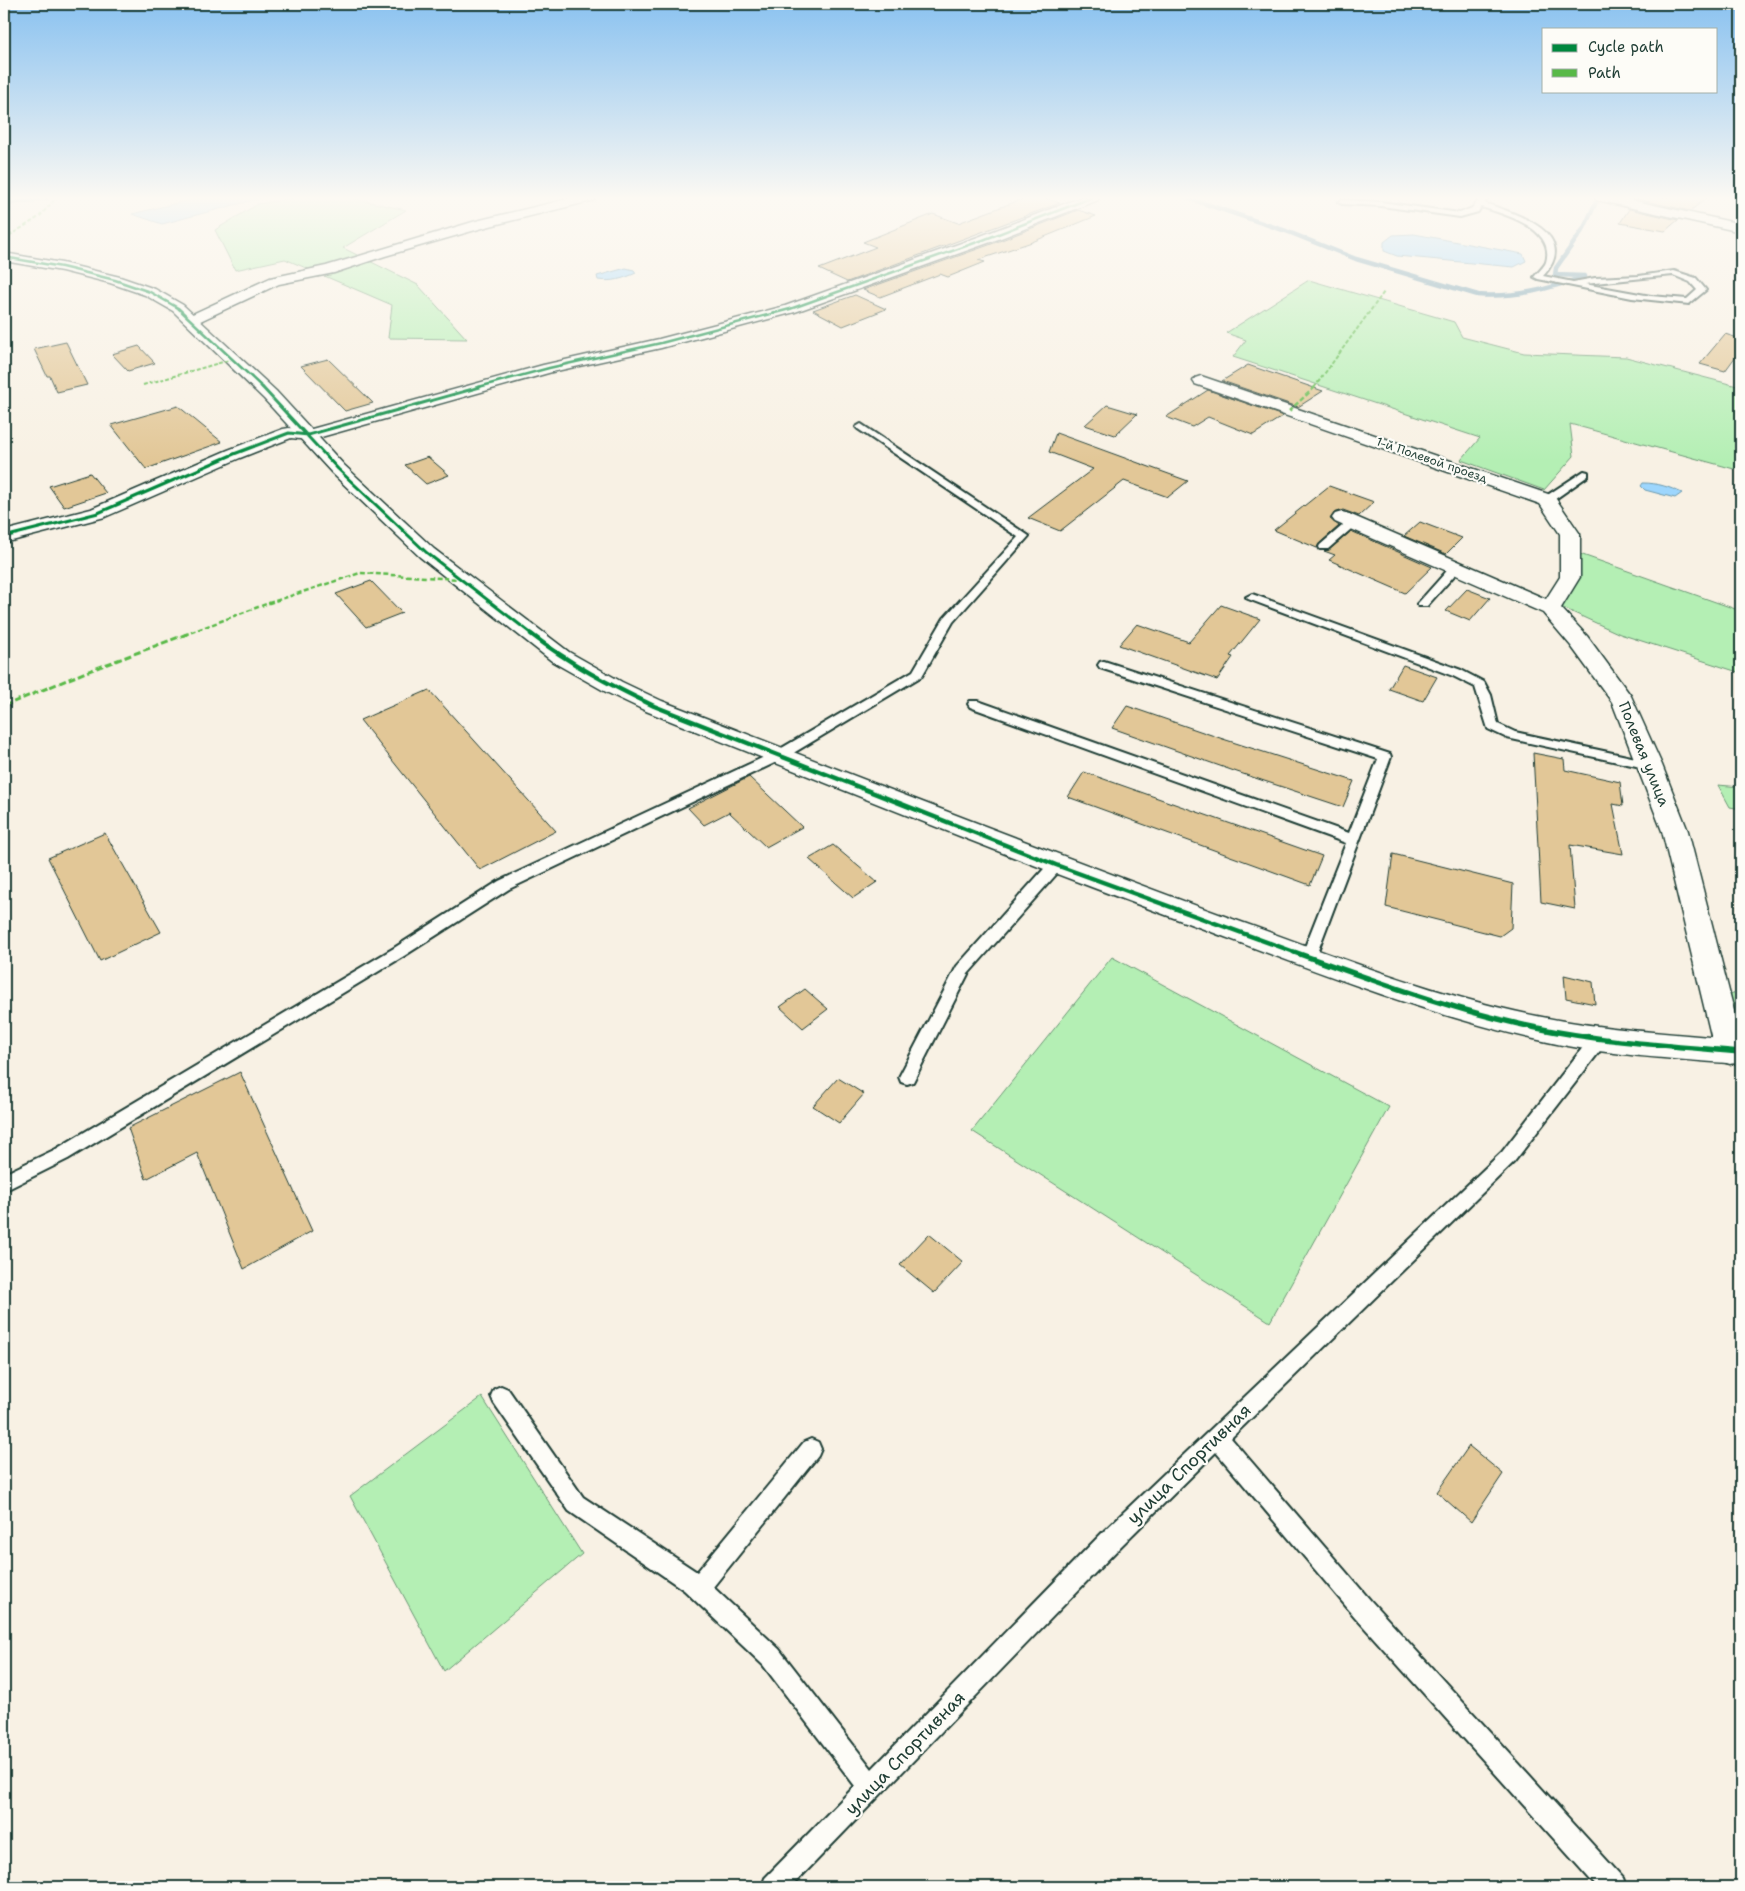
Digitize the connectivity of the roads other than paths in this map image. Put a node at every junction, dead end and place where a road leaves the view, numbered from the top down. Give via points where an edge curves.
1 (130, 285) edge
2 (267, 285) edge
3 (856, 285) edge
4 (1580, 285) edge
5 (1698, 285) edge
6 (191, 320) junction
7 (1201, 381) dead end
8 (861, 427) dead end
9 (308, 435) junction
10 (1584, 474) dead end
11 (1548, 500) junction
12 (1348, 520) joint
13 (4, 537) edge
14 (1324, 547) dead end
15 (1457, 566) junction
16 (1252, 597) dead end
17 (1423, 604) dead end
18 (1550, 609) junction
19 (1104, 665) dead end
20 (974, 704) dead end
21 (780, 755) junction
22 (1650, 765) junction
23 (1353, 840) junction
24 (1056, 865) junction
25 (1309, 957) junction
26 (1600, 1038) junction
27 (1736, 1052) edge
28 (907, 1077) dead end
29 (4, 1183) edge
30 (501, 1396) dead end
31 (1217, 1437) junction
32 (811, 1449) dead end
33 (698, 1588) junction
34 (871, 1787) junction
35 (774, 1887) edge
36 (1614, 1887) edge

1 - 6 street via 165,300
2 - 6 street
3 - 9 street via 790,309 549,368
4 - 5 lane via 1658,301 1689,302 1702,290
6 - 9 street
7 - 11 street, 1-й Полевой проезд
8 - 21 lane via 1024,536 948,620 918,673
9 - 13 street via 289,433 98,513
9 - 21 street via 338,469 427,553 554,651 596,677 675,716
10 - 11 lane
11 - 18 street via 1570,534 1570,577
12 - 14 lane
12 - 15 street, Полевая улица
15 - 17 lane
15 - 18 street, Полевая улица
16 - 22 lane via 1457,673 1480,686 1492,726 1512,735
18 - 22 street, Полевая улица via 1579,641 1624,701
19 - 23 lane via 1384,757
20 - 23 lane
21 - 24 street
21 - 29 lane via 504,885 391,957 71,1149
22 - 27 street, Полевая улица via 1675,831
23 - 25 lane
24 - 25 street
24 - 28 lane via 962,970
25 - 26 street via 1470,1012 1536,1028
26 - 27 street
26 - 31 lane, улица Спортивная via 1508,1156
30 - 33 lane via 576,1504
31 - 34 lane, улица Спортивная via 1113,1538
31 - 36 lane via 1361,1605
32 - 33 lane
33 - 34 lane via 771,1657
34 - 35 lane, улица Спортивная

